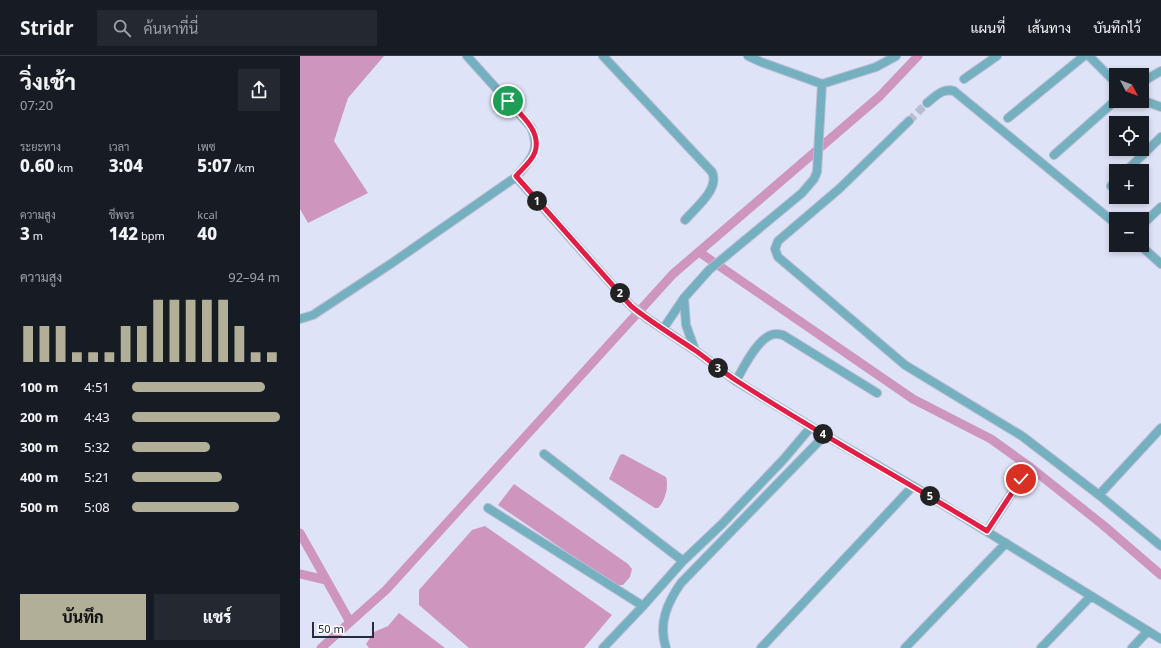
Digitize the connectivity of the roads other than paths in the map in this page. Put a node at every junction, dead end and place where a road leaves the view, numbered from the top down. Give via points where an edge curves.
1 (468, 56) edge
2 (603, 56) edge
3 (748, 56) edge
4 (896, 56) edge
5 (997, 56) edge
6 (1084, 56) edge
7 (1089, 56) edge
8 (1161, 71) edge
9 (1109, 77) edge
10 (1149, 78) edge
11 (964, 79) dead end
12 (822, 84) junction
13 (927, 103) tunnel mouth
14 (1149, 103) edge
15 (1109, 106) edge
16 (1161, 107) edge
17 (1008, 118) dead end
18 (909, 121) tunnel mouth
19 (1161, 137) edge
20 (1054, 155) dead end
21 (1133, 164) edge
22 (516, 176) junction
23 (1161, 207) edge
24 (1109, 218) edge
25 (1149, 218) edge
26 (685, 220) dead end
27 (1148, 252) edge
28 (1161, 264) edge
29 (684, 298) junction
30 (300, 319) edge
31 (663, 329) junction
32 (696, 351) junction
33 (736, 381) junction
34 (877, 393) dead end
35 (811, 427) junction
36 (1161, 428) edge
37 (825, 435) junction
38 (544, 454) dead end
39 (1021, 479) dead end
40 (913, 486) junction
41 (1099, 495) junction
42 (488, 508) dead end
43 (987, 531) junction
44 (1006, 543) junction
45 (1161, 546) edge
46 (682, 561) junction
47 (1091, 596) junction
48 (643, 606) junction
49 (1148, 631) junction
50 (1161, 639) edge
51 (603, 648) edge
52 (666, 648) edge
53 (761, 648) edge
54 (905, 648) edge
55 (1041, 648) edge
56 (1132, 648) edge

1 - 22 street via 531,127 535,136 535,151
2 - 26 street via 714,175 708,195
3 - 12 street
4 - 12 street via 876,67
5 - 11 street
6 - 17 street
7 - 9 street
8 - 10 street
12 - 29 street via 821,129 817,172 814,179 802,193 709,270
13 - 24 street via 942,91 954,91
14 - 16 street
15 - 20 street
18 - 41 street via 839,189 778,241 775,249 778,257 905,365 1022,436
19 - 21 street
22 - 30 street via 392,263 313,314
22 - 31 street via 631,306
23 - 25 street
27 - 28 street
29 - 31 street
29 - 32 street via 686,325
31 - 32 street
32 - 33 street
33 - 34 street via 754,351 766,337 775,334 790,339
33 - 35 street
35 - 37 street
35 - 46 street via 739,506
36 - 41 street
37 - 40 street
37 - 52 street via 681,583 672,596 663,621 662,631
38 - 46 street
39 - 43 street
40 - 43 street
40 - 53 street
41 - 45 street
42 - 48 street
43 - 44 street
44 - 47 street
44 - 54 street
46 - 48 street
47 - 49 street
47 - 55 street
48 - 51 street
49 - 50 street
49 - 56 street

